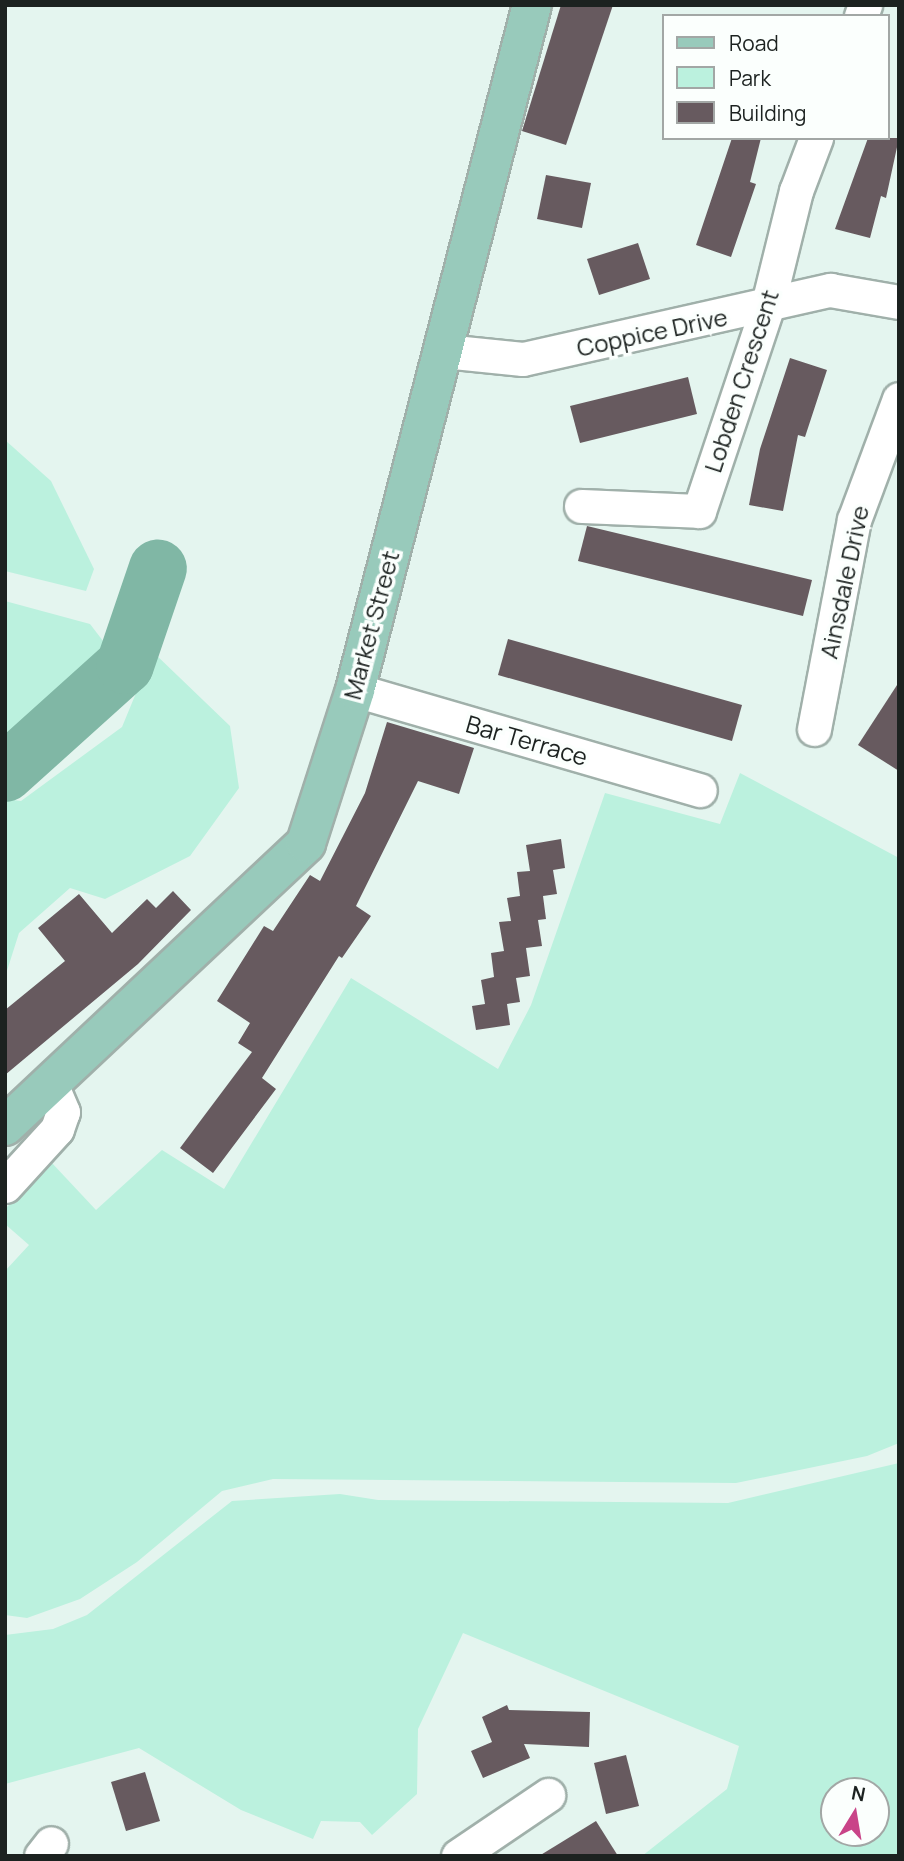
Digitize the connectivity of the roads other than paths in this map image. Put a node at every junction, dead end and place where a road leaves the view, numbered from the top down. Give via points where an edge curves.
1 (532, 5) edge
2 (815, 140) edge
3 (899, 302) edge
4 (767, 308) junction
5 (444, 351) junction
6 (899, 399) edge
7 (581, 506) dead end
8 (355, 690) junction
9 (814, 729) dead end
10 (700, 790) dead end
11 (50, 1083) junction
12 (5, 1126) edge
13 (5, 1186) edge
14 (548, 1795) dead end
15 (458, 1856) edge

1 - 5 main road, Market Street
2 - 4 street, Lobden Crescent via 796,191
3 - 4 street, Coppice Drive via 830,290
4 - 5 street, Coppice Drive via 523,359
4 - 7 street, Lobden Crescent via 699,511
5 - 8 main road, Market Street
6 - 9 street, Ainsdale Drive via 854,520
8 - 10 street, Bar Terrace
8 - 11 main road, Market Street via 306,843
11 - 12 main road, Market Street
11 - 13 street via 62,1112 57,1129
14 - 15 street

